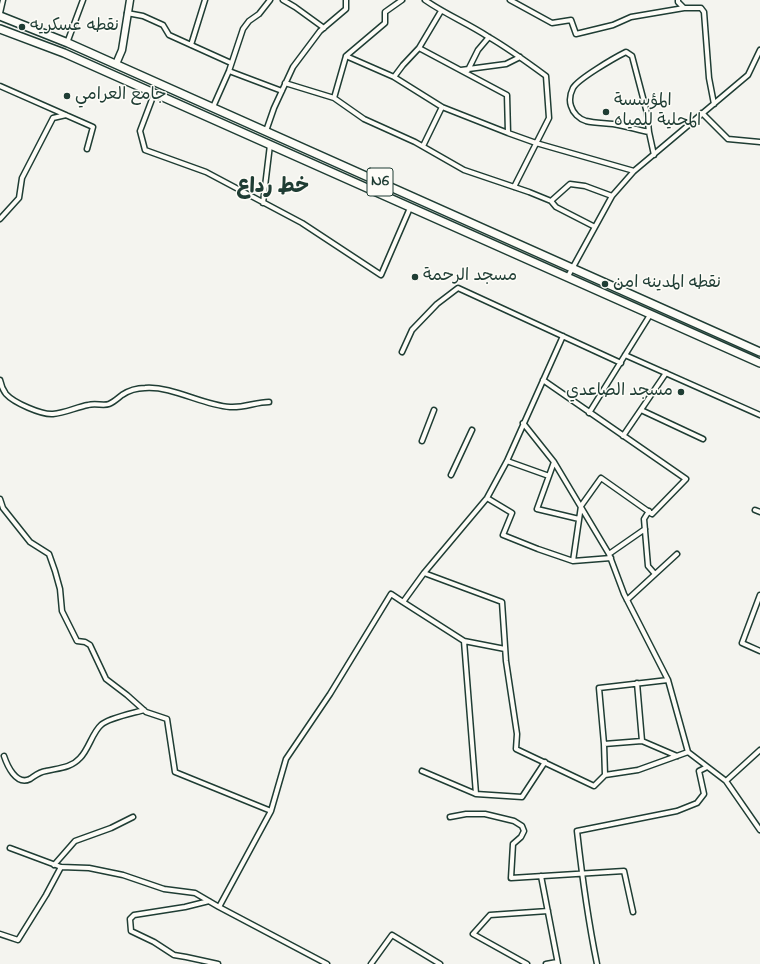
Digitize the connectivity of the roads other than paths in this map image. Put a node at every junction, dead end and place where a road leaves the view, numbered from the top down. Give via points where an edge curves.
1 (3, 0) edge
2 (83, 0) edge
3 (130, 0) edge
4 (205, 0) edge
5 (270, 0) edge
6 (282, 0) edge
7 (346, 0) edge
8 (402, 0) edge
9 (425, 0) edge
10 (510, 0) edge
11 (678, 0) edge
12 (684, 8) junction
13 (440, 11) junction
14 (127, 13) junction
15 (0, 14) edge
16 (324, 28) junction
17 (0, 29) edge
18 (489, 36) junction
19 (68, 43) junction
20 (191, 45) junction
21 (419, 48) junction
22 (760, 50) edge
23 (64, 53) junction
24 (346, 56) junction
25 (520, 57) junction
26 (231, 63) junction
27 (116, 64) junction
28 (229, 71) junction
29 (468, 72) junction
30 (394, 77) junction
31 (286, 83) junction
32 (0, 86) edge
33 (282, 91) junction
34 (154, 94) junction
35 (334, 98) junction
36 (714, 104) junction
37 (213, 107) junction
38 (442, 107) junction
39 (702, 113) junction
40 (66, 115) junction
41 (266, 131) junction
42 (650, 132) junction
43 (508, 134) junction
44 (536, 143) junction
45 (760, 143) edge
46 (270, 145) junction
47 (423, 146) junction
48 (87, 149) dead end
49 (654, 155) junction
50 (634, 171) junction
51 (374, 180) junction
52 (514, 187) junction
53 (367, 188) junction
54 (612, 196) junction
55 (551, 201) junction
56 (263, 203) junction
57 (431, 205) junction
58 (410, 208) junction
59 (425, 214) junction
60 (0, 219) edge
61 (595, 227) junction
62 (573, 268) junction
63 (567, 278) junction
64 (624, 291) junction
65 (619, 301) junction
66 (650, 315) junction
67 (563, 336) junction
68 (402, 352) dead end
69 (760, 352) edge
70 (626, 355) junction
71 (621, 363) junction
72 (760, 363) edge
73 (666, 373) junction
74 (0, 380) edge
75 (542, 380) junction
76 (269, 402) dead end
77 (434, 410) dead end
78 (641, 410) junction
79 (589, 413) junction
80 (760, 415) edge
81 (523, 423) junction
82 (472, 430) dead end
83 (623, 436) junction
84 (703, 439) dead end
85 (422, 441) dead end
86 (507, 461) junction
87 (554, 462) junction
88 (452, 475) dead end
89 (549, 476) junction
90 (487, 498) junction
91 (0, 499) edge
92 (581, 506) junction
93 (755, 510) dead end
94 (649, 511) junction
95 (760, 512) edge
96 (579, 519) junction
97 (645, 529) junction
98 (677, 554) dead end
99 (610, 556) junction
100 (574, 561) junction
101 (424, 574) junction
102 (655, 574) junction
103 (760, 595) edge
104 (627, 600) junction
105 (403, 602) junction
106 (464, 640) junction
107 (505, 649) junction
108 (760, 651) edge
109 (668, 680) junction
110 (637, 683) junction
111 (144, 710) junction
112 (642, 741) junction
113 (604, 744) junction
114 (760, 750) edge
115 (688, 752) junction
116 (4, 756) dead end
117 (677, 756) junction
118 (545, 762) junction
119 (707, 767) junction
120 (422, 771) dead end
121 (605, 775) junction
122 (726, 781) junction
123 (476, 794) junction
124 (271, 811) junction
125 (133, 817) dead end
126 (450, 817) dead end
127 (760, 830) edge
128 (10, 848) dead end
129 (54, 865) junction
130 (61, 868) junction
131 (582, 874) junction
132 (541, 876) junction
133 (209, 901) junction
134 (219, 907) junction
135 (548, 911) junction
136 (633, 912) dead end
137 (0, 934) edge
138 (558, 963) edge
139 (218, 964) edge
140 (327, 964) edge
141 (372, 964) edge
142 (440, 964) edge
143 (527, 964) edge
144 (546, 964) edge
145 (597, 964) edge

1 - 15 street
2 - 19 street
3 - 14 street
4 - 20 street
5 - 26 street via 242,29
6 - 16 street
7 - 16 street via 346,8
8 - 24 street via 385,12 385,23
9 - 13 street
10 - 12 street via 552,23 571,20 576,34 613,25 631,17
11 - 12 street
12 - 36 street via 701,8 704,12 709,78
13 - 18 street
13 - 21 street
14 - 20 street via 144,16 163,25 169,35
14 - 27 street via 122,50
15 - 19 main road, N6
16 - 31 street via 293,67
17 - 23 main road, N6
18 - 25 street
18 - 29 street via 478,50
19 - 23 main road
19 - 27 main road, N6
20 - 26 street
21 - 29 street
21 - 30 street
22 - 36 street via 748,75
23 - 34 main road, N6
24 - 30 street
24 - 35 street
25 - 29 street via 506,64
25 - 44 street via 546,76 549,118
26 - 28 street
27 - 37 main road, N6
28 - 33 street
28 - 37 street
29 - 43 street via 507,95
30 - 38 street
31 - 33 street
31 - 35 street
32 - 40 street
33 - 41 street
34 - 46 main road, N6
34 - 56 street via 140,131 144,150 206,172
35 - 47 street via 364,119
36 - 39 street
37 - 41 main road, N6
38 - 43 street
38 - 47 street
39 - 45 street via 728,139
39 - 49 street
40 - 48 street via 93,127
40 - 60 street via 53,118 22,178 19,198
41 - 51 main road, N6
42 - 42 street via 580,118 570,102 573,87 595,70 626,52 632,56
42 - 49 street
43 - 44 street
44 - 50 street
44 - 52 street
46 - 53 main road, N6
46 - 56 street
47 - 52 street via 464,170
49 - 50 street
50 - 54 street
51 - 53 main road
51 - 57 main road, N6
52 - 55 street
53 - 58 main road, N6
54 - 55 street via 585,186 570,184
54 - 61 street
55 - 61 street via 556,207
56 - 58 street via 302,223 381,275
57 - 59 main road
57 - 62 main road, N6
58 - 59 main road, N6
59 - 63 main road, N6
61 - 62 street
62 - 63 street
62 - 64 main road, N6
63 - 65 main road, N6
64 - 65 main road
64 - 69 main road, N6
65 - 66 main road, N6
66 - 70 street
66 - 72 main road, N6
67 - 68 street via 458,288 436,304 412,330
67 - 71 street
67 - 75 street
70 - 71 street
70 - 73 street
71 - 79 street
73 - 78 street
73 - 80 street
74 - 76 street via 6,395 30,408 52,414 88,405 109,404 122,395 144,388 170,391 230,407
75 - 79 street
75 - 81 street
77 - 85 street
78 - 83 street
78 - 84 street
79 - 83 street
81 - 86 street
81 - 87 street
82 - 88 street
83 - 94 street via 686,479 652,514
86 - 89 street
86 - 90 street
87 - 89 street
87 - 92 street
89 - 96 street via 537,508
90 - 100 street via 512,513 503,535
90 - 101 street
91 - 111 street via 3,508 30,542 49,554 56,571 62,611 77,641 90,646 106,679
92 - 94 street via 601,478
92 - 96 street
92 - 99 street
93 - 95 street
94 - 97 street via 644,519
96 - 100 street
97 - 99 street
97 - 102 street via 648,566
98 - 102 street
99 - 100 street
99 - 104 street
101 - 105 street
101 - 107 street via 502,602
102 - 104 street
103 - 108 street via 742,644
104 - 109 street
105 - 106 street
105 - 124 street via 391,594 330,694 286,759
106 - 107 street
106 - 123 street
107 - 118 street via 517,734 516,749
109 - 110 street
109 - 115 street
110 - 112 street
110 - 113 street via 599,688
111 - 116 street via 100,725 86,751 72,765 40,772 30,779 15,776 9,770
111 - 124 street via 167,720 175,772
112 - 113 street
112 - 117 street
113 - 121 street
114 - 122 street
115 - 117 street
115 - 119 street
117 - 121 street via 638,770
118 - 121 street via 594,786
118 - 123 street via 522,797
119 - 122 street
119 - 131 street via 699,771 704,794 698,803 677,811 577,831
120 - 123 street
122 - 127 street
124 - 134 street
125 - 129 street via 75,841
126 - 132 street via 485,814 522,826 524,831 521,837 513,844 511,878
128 - 129 street
129 - 130 street
130 - 133 street via 89,868 123,875 164,889 195,892
130 - 137 street via 18,940
131 - 132 street
131 - 136 street via 624,871
131 - 145 street
132 - 135 street
133 - 134 street
133 - 139 street via 134,915 130,919 130,925 131,931 174,955
134 - 140 street
135 - 138 street
135 - 143 street via 490,915 473,934
138 - 144 street
141 - 142 street via 392,935

